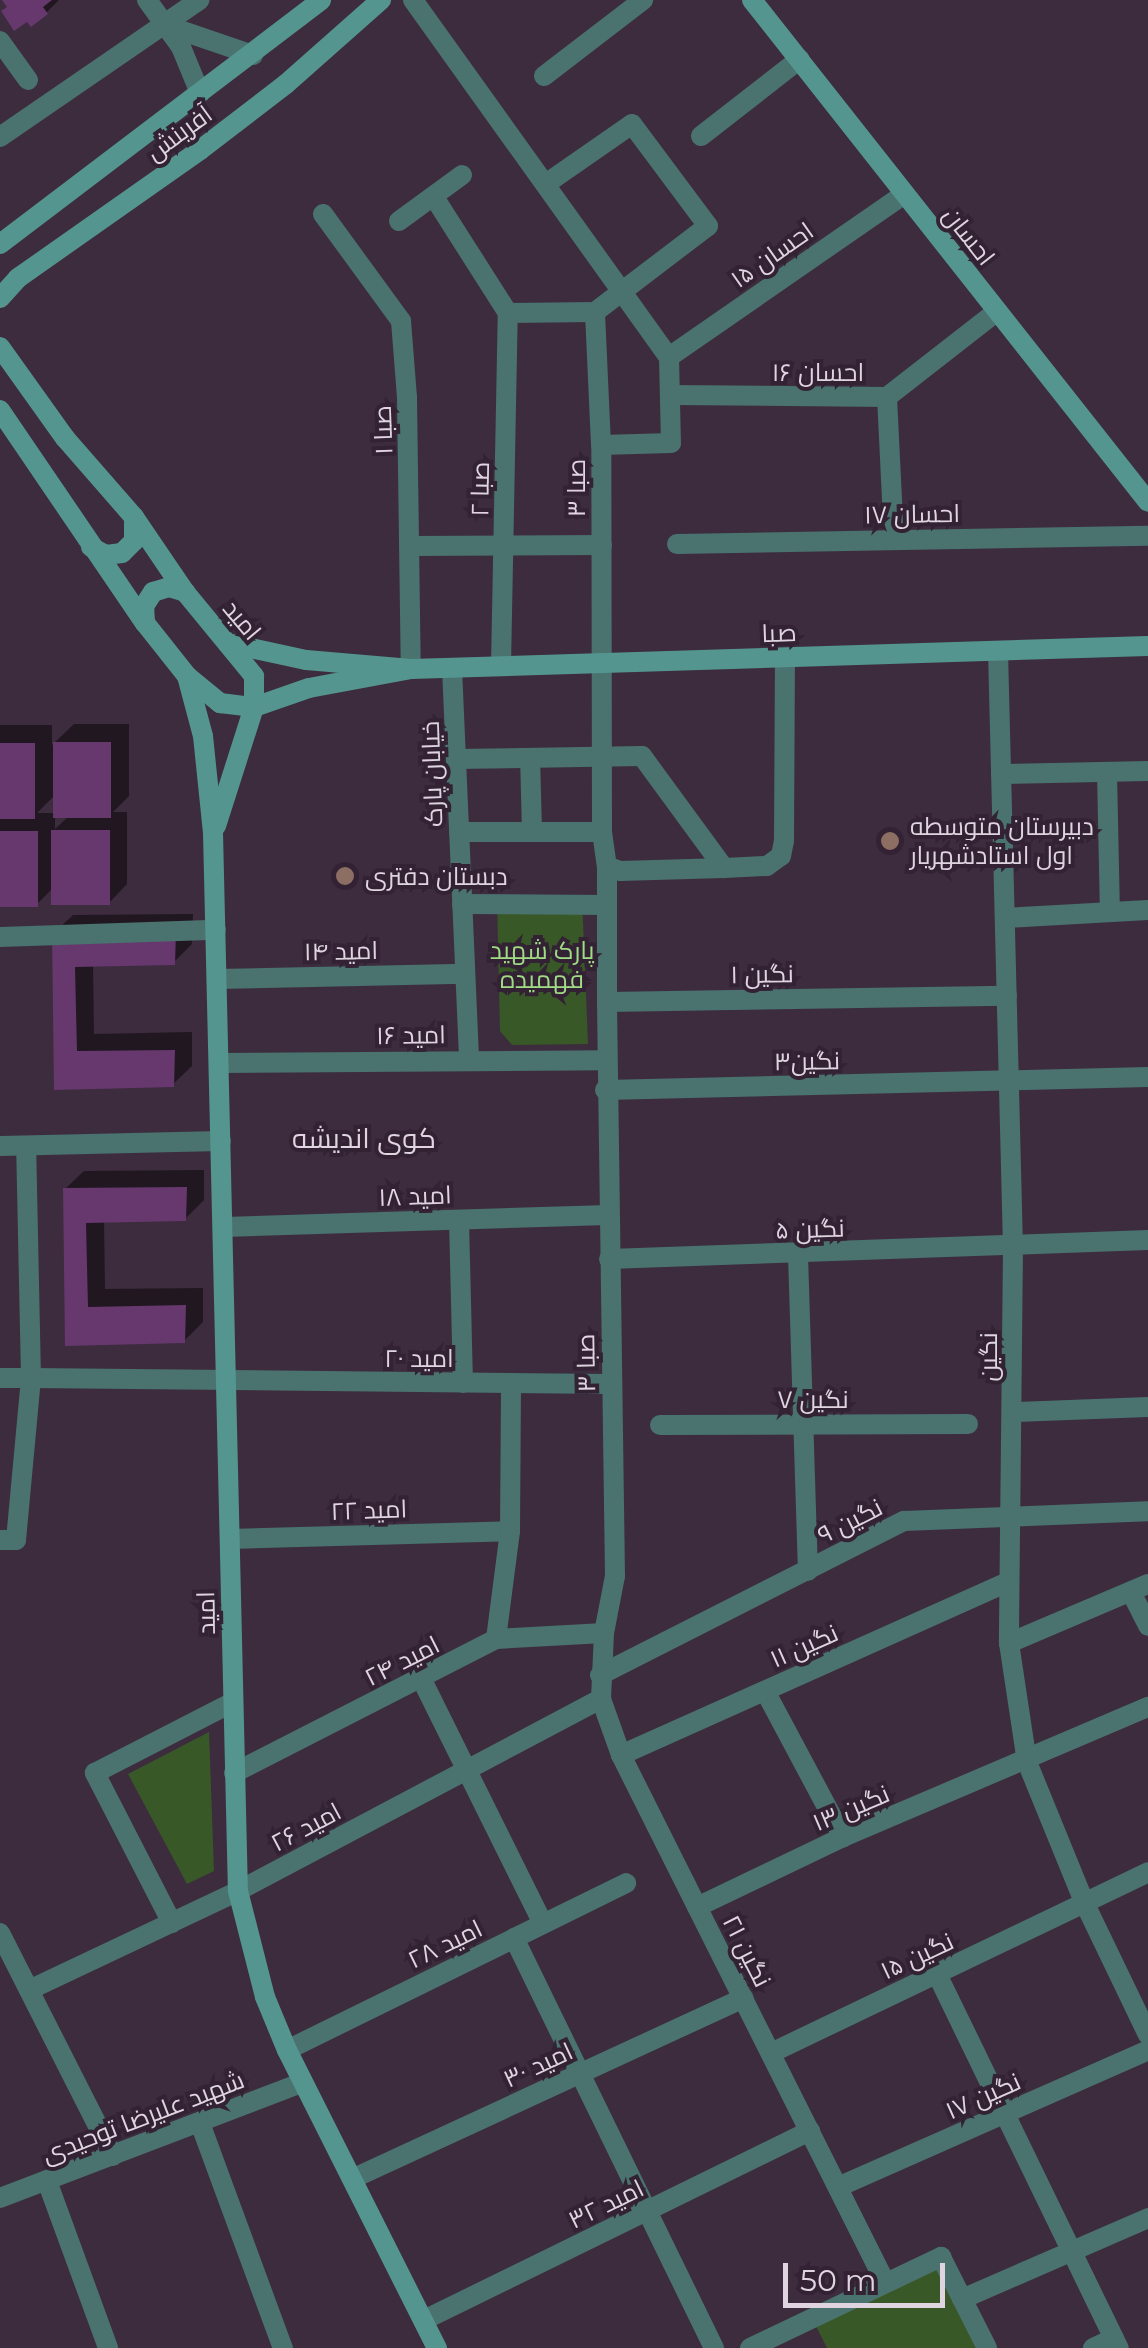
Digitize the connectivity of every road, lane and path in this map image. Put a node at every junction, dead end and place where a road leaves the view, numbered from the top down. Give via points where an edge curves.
1 (147, 0) edge
2 (199, 0) edge
3 (321, 0) edge
4 (381, 0) edge
5 (413, 0) edge
6 (644, 0) edge
7 (752, 0) edge
8 (166, 25) junction
9 (0, 41) edge
10 (253, 54) junction
11 (800, 59) junction
12 (544, 76) dead end
13 (28, 80) dead end
14 (200, 93) junction
15 (701, 136) dead end
16 (0, 137) edge
17 (462, 175) dead end
18 (547, 183) junction
19 (904, 194) junction
20 (434, 197) junction
21 (323, 214) dead end
22 (400, 221) dead end
23 (0, 244) edge
24 (9, 276) edge
25 (622, 291) junction
26 (0, 298) edge
27 (595, 312) junction
28 (996, 312) junction
29 (508, 313) junction
30 (0, 348) edge
31 (669, 358) junction
32 (670, 396) junction
33 (888, 397) junction
34 (0, 410) edge
35 (601, 445) junction
36 (1148, 502) edge
37 (134, 517) junction
38 (1148, 536) edge
39 (894, 540) junction
40 (602, 544) junction
41 (677, 544) dead end
42 (410, 546) junction
43 (504, 546) junction
44 (91, 547) junction
45 (186, 592) junction
46 (145, 623) junction
47 (232, 644) junction
48 (1148, 646) edge
49 (998, 651) junction
50 (785, 658) junction
51 (599, 663) junction
52 (502, 666) junction
53 (452, 668) junction
54 (411, 669) junction
55 (187, 676) junction
56 (254, 707) junction
57 (600, 756) junction
58 (456, 758) junction
59 (530, 758) junction
60 (1148, 771) edge
61 (1107, 772) junction
62 (1001, 774) junction
63 (459, 832) junction
64 (532, 832) junction
65 (602, 832) junction
66 (214, 833) junction
67 (607, 866) junction
68 (724, 868) junction
69 (462, 904) junction
70 (607, 906) junction
71 (1148, 910) edge
72 (1110, 912) junction
73 (1005, 918) junction
74 (216, 930) junction
75 (0, 937) edge
76 (465, 974) junction
77 (217, 978) junction
78 (1006, 996) junction
79 (607, 1002) junction
80 (469, 1059) junction
81 (604, 1060) junction
82 (219, 1063) junction
83 (1148, 1077) edge
84 (1010, 1082) junction
85 (605, 1090) junction
86 (221, 1141) junction
87 (0, 1146) edge
88 (26, 1146) junction
89 (608, 1215) junction
90 (459, 1220) junction
91 (224, 1227) junction
92 (1148, 1240) edge
93 (1013, 1248) junction
94 (798, 1255) junction
95 (608, 1260) junction
96 (0, 1378) edge
97 (31, 1378) junction
98 (226, 1382) junction
99 (463, 1383) junction
100 (511, 1383) junction
101 (611, 1384) junction
102 (1148, 1407) edge
103 (1013, 1412) junction
104 (803, 1424) junction
105 (968, 1424) dead end
106 (660, 1425) dead end
107 (1148, 1512) edge
108 (1013, 1514) junction
109 (510, 1531) junction
110 (230, 1539) junction
111 (0, 1540) edge
112 (808, 1571) junction
113 (1008, 1582) junction
114 (1139, 1588) edge
115 (1148, 1626) edge
116 (604, 1633) junction
117 (496, 1639) junction
118 (1009, 1643) junction
119 (600, 1674) junction
120 (422, 1680) junction
121 (765, 1691) junction
122 (601, 1699) junction
123 (233, 1702) junction
124 (1148, 1706) edge
125 (621, 1755) junction
126 (1027, 1762) junction
127 (467, 1770) junction
128 (234, 1773) junction
129 (843, 1837) junction
130 (1148, 1872) edge
131 (626, 1883) dead end
132 (238, 1891) junction
133 (1085, 1904) junction
134 (697, 1907) junction
135 (172, 1922) junction
136 (542, 1924) junction
137 (0, 1933) edge
138 (514, 1938) junction
139 (937, 1974) junction
140 (29, 1990) junction
141 (743, 1998) junction
142 (1148, 2035) edge
143 (287, 2050) junction
144 (1148, 2050) edge
145 (771, 2053) junction
146 (581, 2073) junction
147 (303, 2082) junction
148 (1005, 2114) junction
149 (200, 2123) junction
150 (810, 2130) junction
151 (113, 2156) junction
152 (354, 2178) junction
153 (47, 2180) junction
154 (838, 2187) junction
155 (0, 2198) edge
156 (648, 2211) junction
157 (1148, 2218) edge
158 (1072, 2252) junction
159 (885, 2282) junction
160 (962, 2298) junction
161 (424, 2320) junction
162 (1116, 2343) edge
163 (108, 2348) edge
164 (284, 2348) edge
165 (437, 2348) edge
166 (714, 2348) edge
167 (750, 2348) edge
168 (987, 2348) edge
169 (1093, 2348) edge

1 - 8 street
2 - 8 street
3 - 10 main road, آفرینش
4 - 24 main road, آفرینش via 200,150
5 - 18 street
6 - 12 street
7 - 11 main road, احسان
8 - 10 street
8 - 14 street
8 - 16 street
9 - 13 street
10 - 14 main road, آفرینش
11 - 15 street
11 - 19 main road, احسان
14 - 23 main road, آفرینش
17 - 20 street
18 - 25 street
18 - 25 street via 632,124 708,226
19 - 28 main road, احسان
19 - 31 street, احسان ۱۵
20 - 22 street
20 - 29 street
21 - 42 street, صبا ۱ via 401,321
24 - 26 main road, آفرینش
25 - 27 street
25 - 31 street
27 - 29 street
27 - 35 street, صبا ۳
28 - 33 street, احسان ۱۶
28 - 36 main road, احسان
29 - 43 street, صبا ۲
30 - 37 main road, امید
31 - 32 street
32 - 33 street, احسان ۱۶
32 - 35 street via 671,443
33 - 39 street
34 - 44 main road
35 - 40 street, صبا ۳
37 - 44 main road via 129,548 106,555
37 - 45 main road, امید
38 - 39 street, احسان ۱۷
39 - 41 street, احسان ۱۷
40 - 43 street
40 - 51 street, صبا ۳
42 - 43 street
42 - 54 street, صبا ۱
43 - 52 street, صبا ۲
44 - 46 main road
45 - 46 main road via 154,592 144,606
45 - 47 main road, امید
46 - 55 main road
47 - 54 main road via 306,660
47 - 56 main road, امید via 254,676
48 - 49 main road, صبا
49 - 50 main road, صبا
49 - 62 street, نگین
50 - 51 main road, صبا
50 - 68 street via 781,856 767,866
51 - 52 main road, صبا
51 - 57 street, صبا ۳
52 - 53 main road, صبا
53 - 54 main road, صبا
53 - 58 street, خیابان پارک
54 - 56 main road via 309,688
55 - 56 main road via 220,703
55 - 66 main road via 203,736
56 - 66 main road
57 - 59 street
57 - 65 street, صبا ۳
57 - 68 street via 642,756
58 - 59 street
58 - 63 street, خیابان پارک
59 - 64 street
60 - 61 street
61 - 62 street
61 - 72 street
62 - 73 street, نگین
63 - 64 street
63 - 69 street, خیابان پارک
64 - 65 street
65 - 67 street, صبا ۳
66 - 74 main road, امید
67 - 68 street
67 - 70 street, صبا ۳
69 - 70 street
69 - 76 street, خیابان پارک
70 - 79 street, صبا ۳
71 - 72 street
72 - 73 street
73 - 78 street, نگین
74 - 75 street
74 - 77 main road, امید
76 - 77 street, امید ۱۴
76 - 80 street, خیابان پارک
77 - 82 main road, امید
78 - 79 street, نگین ۱
78 - 84 street, نگین
79 - 81 street
80 - 81 street, امید ۱۶
80 - 82 street, امید ۱۶
81 - 85 street
82 - 86 main road, امید
83 - 84 street, نگین۳
84 - 85 street, نگین۳
84 - 93 street, نگین
85 - 89 street, صبا ۳
86 - 88 street
86 - 91 main road, امید
87 - 88 street
88 - 97 street
89 - 90 street, امید ۱۸
89 - 95 street, صبا ۳
90 - 91 street, امید ۱۸
90 - 99 street
91 - 98 main road, امید
92 - 93 street, نگین ۵
93 - 94 street, نگین ۵
93 - 103 street, نگین
94 - 95 street, نگین ۵
94 - 104 street
95 - 101 street, صبا ۳
96 - 97 street, امید ۲۰
97 - 98 street, امید ۲۰
97 - 111 street via 16,1540
98 - 99 street, امید ۲۰
98 - 110 main road, امید
99 - 100 street, امید ۲۰
100 - 101 street, امید ۲۰
100 - 109 street
101 - 116 street, صبا ۳ via 615,1576
102 - 103 street
103 - 108 street, نگین
104 - 105 street, نگین ۷
104 - 106 street, نگین ۷
104 - 112 street
107 - 108 street, نگین ۹
108 - 112 street, نگین ۹ via 904,1521
108 - 113 street, نگین
109 - 110 street, امید ۲۲
109 - 117 street
110 - 123 main road, امید
112 - 119 street, نگین ۹
113 - 118 street, نگین
113 - 121 street, نگین ۱۱
114 - 115 street
114 - 118 street
116 - 117 street, امید ۲۴
116 - 119 street, نگین ۲۱
117 - 120 street, امید ۲۴
118 - 126 street, نگین
119 - 122 street, نگین ۲۱
120 - 127 street
120 - 128 street, امید ۲۴
121 - 125 street, نگین ۱۱
121 - 129 street
122 - 125 street, نگین ۲۱
122 - 127 street, امید ۲۶
123 - 128 main road, امید
123 - 135 street via 95,1774
124 - 126 street, نگین ۱۳
125 - 134 street, نگین ۲۱
126 - 129 street, نگین ۱۳
126 - 133 street, نگین
127 - 132 street, امید ۲۶
127 - 136 street
128 - 132 main road, امید
129 - 134 street, نگین ۱۳
130 - 133 street, نگین ۱۵
131 - 136 street, امید ۲۸
132 - 135 street, امید ۲۶
132 - 143 main road, امید via 265,1997
133 - 139 street, نگین ۱۵
133 - 142 street, نگین
134 - 141 street, نگین ۲۱
135 - 140 street, امید ۲۶
136 - 138 street, امید ۲۸
137 - 140 street
138 - 143 street, امید ۲۸
138 - 146 street
139 - 145 street, نگین ۱۵
139 - 148 street
140 - 151 street
141 - 145 street, نگین ۲۱
141 - 146 street, امید ۳۰
143 - 147 main road, امید
144 - 148 street, نگین ۱۷
145 - 150 street, نگین ۲۱
146 - 152 street, امید ۳۰
146 - 156 street
147 - 149 street, شهید علیرضا توحیدی
147 - 152 main road, امید
148 - 154 street, نگین ۱۷
148 - 158 street
149 - 151 street, شهید علیرضا توحیدی
149 - 164 street
150 - 154 street, نگین ۲۱
150 - 156 street, امید ۳۲
151 - 153 street, شهید علیرضا توحیدی
152 - 161 main road, امید
153 - 155 street, شهید علیرضا توحیدی
153 - 163 street
154 - 159 street, نگین ۲۱
156 - 161 street, امید ۳۲
156 - 166 street
157 - 158 street
158 - 160 street
158 - 162 street
159 - 160 street via 941,2256
159 - 167 street
160 - 168 street
161 - 165 main road, امید
162 - 169 street

